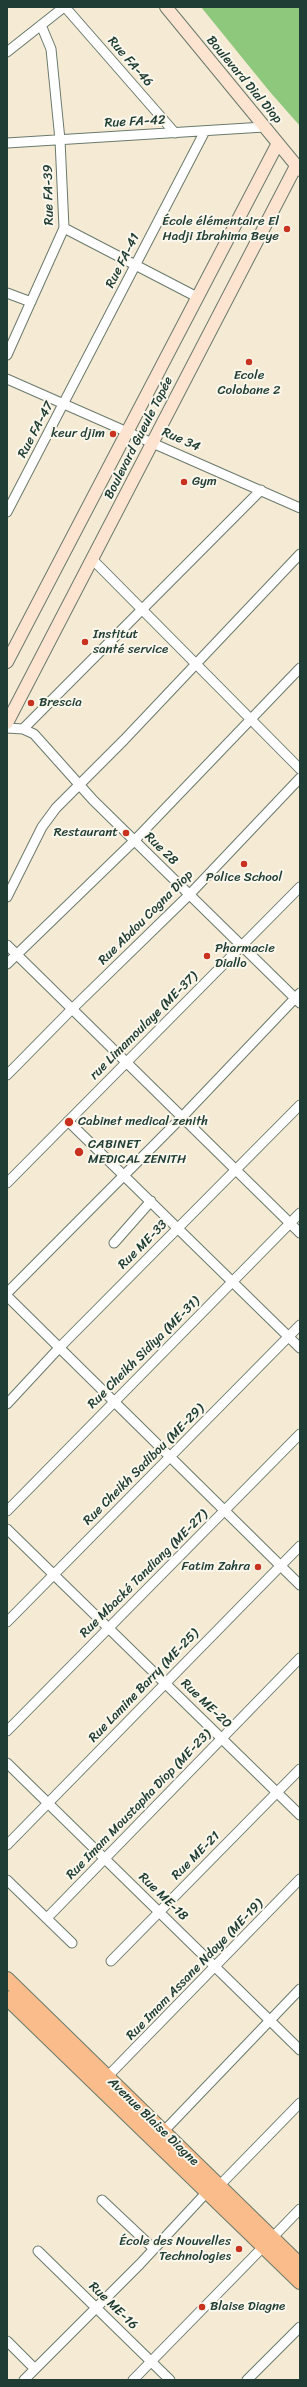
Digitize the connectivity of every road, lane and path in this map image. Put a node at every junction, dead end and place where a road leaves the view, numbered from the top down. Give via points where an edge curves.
1 (65, 7) edge
2 (166, 7) edge
3 (41, 25) junction
4 (7, 52) edge
5 (264, 127) junction
6 (205, 131) junction
7 (175, 133) junction
8 (60, 140) junction
9 (7, 142) edge
10 (278, 143) junction
11 (298, 168) edge
12 (64, 228) junction
13 (136, 264) junction
14 (7, 293) edge
15 (197, 297) junction
16 (30, 302) junction
17 (7, 354) edge
18 (7, 379) edge
19 (65, 404) junction
20 (127, 430) junction
21 (153, 442) junction
22 (261, 490) junction
23 (299, 506) edge
24 (7, 512) edge
25 (300, 554) edge
26 (92, 559) junction
27 (141, 610) junction
28 (7, 662) edge
29 (196, 665) junction
30 (300, 668) edge
31 (250, 720) junction
32 (7, 723) edge
33 (7, 728) edge
34 (24, 729) junction
35 (300, 769) edge
36 (300, 778) edge
37 (78, 783) junction
38 (134, 840) junction
39 (300, 887) edge
40 (189, 895) junction
41 (7, 897) edge
42 (7, 945) edge
43 (242, 946) junction
44 (17, 954) junction
45 (7, 964) edge
46 (298, 998) edge
47 (72, 1009) junction
48 (126, 1062) junction
49 (7, 1075) edge
50 (300, 1105) edge
51 (182, 1117) junction
52 (68, 1121) junction
53 (236, 1170) junction
54 (124, 1175) junction
55 (7, 1183) edge
56 (151, 1201) junction
57 (300, 1213) edge
58 (290, 1223) junction
59 (178, 1228) junction
60 (300, 1233) edge
61 (114, 1243) dead end
62 (232, 1282) junction
63 (7, 1293) edge
64 (7, 1296) edge
65 (300, 1325) edge
66 (289, 1337) junction
67 (59, 1348) junction
68 (300, 1348) edge
69 (114, 1402) junction
70 (7, 1404) edge
71 (300, 1434) edge
72 (170, 1457) junction
73 (7, 1511) edge
74 (225, 1511) junction
75 (7, 1529) edge
76 (300, 1546) edge
77 (281, 1566) junction
78 (54, 1575) junction
79 (300, 1585) edge
80 (7, 1622) edge
81 (109, 1628) junction
82 (300, 1658) edge
83 (166, 1683) junction
84 (7, 1732) edge
85 (222, 1738) junction
86 (7, 1763) edge
87 (300, 1769) edge
88 (277, 1792) junction
89 (48, 1803) junction
90 (300, 1815) edge
91 (7, 1845) edge
92 (105, 1859) junction
93 (300, 1879) edge
94 (7, 1880) edge
95 (159, 1912) junction
96 (47, 1918) junction
97 (72, 1943) dead end
98 (111, 1961) dead end
99 (216, 1968) junction
100 (7, 1979) edge
101 (300, 1989) edge
102 (7, 1998) edge
103 (270, 2020) junction
104 (300, 2050) edge
105 (107, 2077) junction
106 (300, 2103) edge
107 (163, 2132) junction
108 (219, 2186) junction
109 (206, 2193) junction
110 (102, 2200) dead end
111 (300, 2208) edge
112 (268, 2242) junction
113 (154, 2249) junction
114 (38, 2251) dead end
115 (300, 2265) edge
116 (300, 2282) edge
117 (97, 2308) junction
118 (300, 2327) edge
119 (7, 2341) edge
120 (151, 2362) junction
121 (36, 2369) junction
122 (24, 2380) edge
123 (133, 2380) edge
124 (170, 2380) edge
125 (247, 2380) edge

1 - 3 street
1 - 7 street, Rue FA-46
2 - 5 street, Boulevard Dial Diop
3 - 4 street
3 - 8 street, Rue FA-39 via 51,49
5 - 6 street, Rue FA-42
5 - 10 street, Boulevard Dial Diop
6 - 7 street, Rue FA-42
6 - 13 street, Rue FA-41
7 - 8 street, Rue FA-42
8 - 9 street, Rue FA-42
8 - 12 street, Rue FA-39
10 - 11 street, Boulevard Dial Diop
10 - 15 street, Boulevard Gueule Tapée
11 - 21 street, Boulevard Gueule Tapée
12 - 13 street
12 - 16 street, Rue FA-39
13 - 15 street
13 - 19 street, Rue FA-41
14 - 16 street
15 - 20 street, Boulevard Gueule Tapée
16 - 17 street, Rue FA-39
18 - 19 street, Rue 34
19 - 20 street, Rue 34
19 - 24 street, Rue FA-47
20 - 21 street, Rue 34
20 - 28 street, Boulevard Gueule Tapée
21 - 22 street, Rue 34
21 - 26 street, Boulevard Gueule Tapée
22 - 23 street, Rue 34
22 - 27 street
25 - 29 street
26 - 27 street
26 - 32 street, Boulevard Gueule Tapée
27 - 29 street
27 - 34 street
29 - 31 street
29 - 37 street via 124,740
30 - 31 street
31 - 35 street
31 - 38 street
33 - 34 street
34 - 37 street, Rue 28 via 34,734
36 - 40 street, Rue Abdou Cogna Diop
37 - 38 street, Rue 28
37 - 41 street via 42,827
38 - 40 street, Rue 28
38 - 44 street
39 - 43 street, rue Limamoulaye (ME-37)
40 - 43 street, Rue 28
40 - 47 street, Rue Abdou Cogna Diop
42 - 44 street
43 - 46 street, Rue 28
43 - 48 street, rue Limamoulaye (ME-37)
44 - 45 street
44 - 47 street
46 - 51 street
47 - 48 street
47 - 49 street, Rue Abdou Cogna Diop
48 - 51 street
48 - 52 street, rue Limamoulaye (ME-37)
50 - 53 street, Rue ME-33
51 - 53 street
51 - 54 street
52 - 54 street
52 - 55 street, rue Limamoulaye (ME-37)
53 - 58 street
53 - 59 street, Rue ME-33
54 - 56 street
54 - 63 street
56 - 59 street
56 - 61 street
57 - 58 street, Rue Cheikh Sidiya (ME-31)
58 - 60 street
58 - 62 street, Rue Cheikh Sidiya (ME-31)
59 - 62 street
59 - 67 street, Rue ME-33
62 - 66 street
62 - 69 street, Rue Cheikh Sidiya (ME-31)
64 - 67 street
65 - 66 street, Rue Cheikh Sadibou (ME-29)
66 - 68 street
66 - 72 street, Rue Cheikh Sadibou (ME-29)
67 - 69 street
67 - 70 street, Rue ME-33
69 - 72 street
69 - 73 street, Rue Cheikh Sidiya (ME-31)
71 - 74 street, Rue Mbacké Tandiang (ME-27)
72 - 74 street
72 - 78 street, Rue Cheikh Sadibou (ME-29)
74 - 77 street
74 - 81 street, Rue Mbacké Tandiang (ME-27)
75 - 78 street, Rue ME-20
76 - 77 street, Rue Lamine Barry (ME-25)
77 - 79 street
77 - 83 street, Rue Lamine Barry (ME-25)
78 - 80 street, Rue Cheikh Sadibou (ME-29)
78 - 81 street, Rue ME-20
81 - 83 street, Rue ME-20
81 - 84 street, Rue Mbacké Tandiang (ME-27)
82 - 85 street, Rue Imam Moustapha Diop (ME-23)
83 - 85 street, Rue ME-20
83 - 89 street, Rue Lamine Barry (ME-25)
85 - 88 street, Rue ME-20
85 - 92 street, Rue Imam Moustapha Diop (ME-23)
86 - 89 street, Rue ME-18
87 - 88 street, Rue ME-21
88 - 90 street, Rue ME-20
88 - 95 street, Rue ME-21
89 - 91 street, Rue Lamine Barry (ME-25)
89 - 92 street, Rue ME-18
92 - 95 street, Rue ME-18
92 - 96 street, Rue Imam Moustapha Diop (ME-23)
93 - 99 street, Rue Imam Assane Ndoye (ME-19)
94 - 96 street
95 - 98 street, Rue ME-21
95 - 99 street, Rue ME-18
96 - 97 street
99 - 103 street, Rue ME-18
99 - 105 street, Rue Imam Assane Ndoye (ME-19)
100 - 105 main road, Avenue Blaise Diagne
101 - 103 street
102 - 109 main road, Avenue Blaise Diagne
103 - 104 street, Rue ME-18
103 - 107 street
105 - 107 main road, Avenue Blaise Diagne
106 - 108 street
107 - 108 main road, Avenue Blaise Diagne
108 - 112 main road, Avenue Blaise Diagne
109 - 112 main road, Avenue Blaise Diagne
109 - 113 street
110 - 113 street
111 - 112 street
112 - 115 main road, Avenue Blaise Diagne
112 - 116 main road, Avenue Blaise Diagne
112 - 120 street
113 - 117 street
114 - 117 street, Rue ME-16
117 - 120 street, Rue ME-16
117 - 121 street
118 - 125 street
119 - 121 street
120 - 123 street
120 - 124 street, Rue ME-16
121 - 122 street

